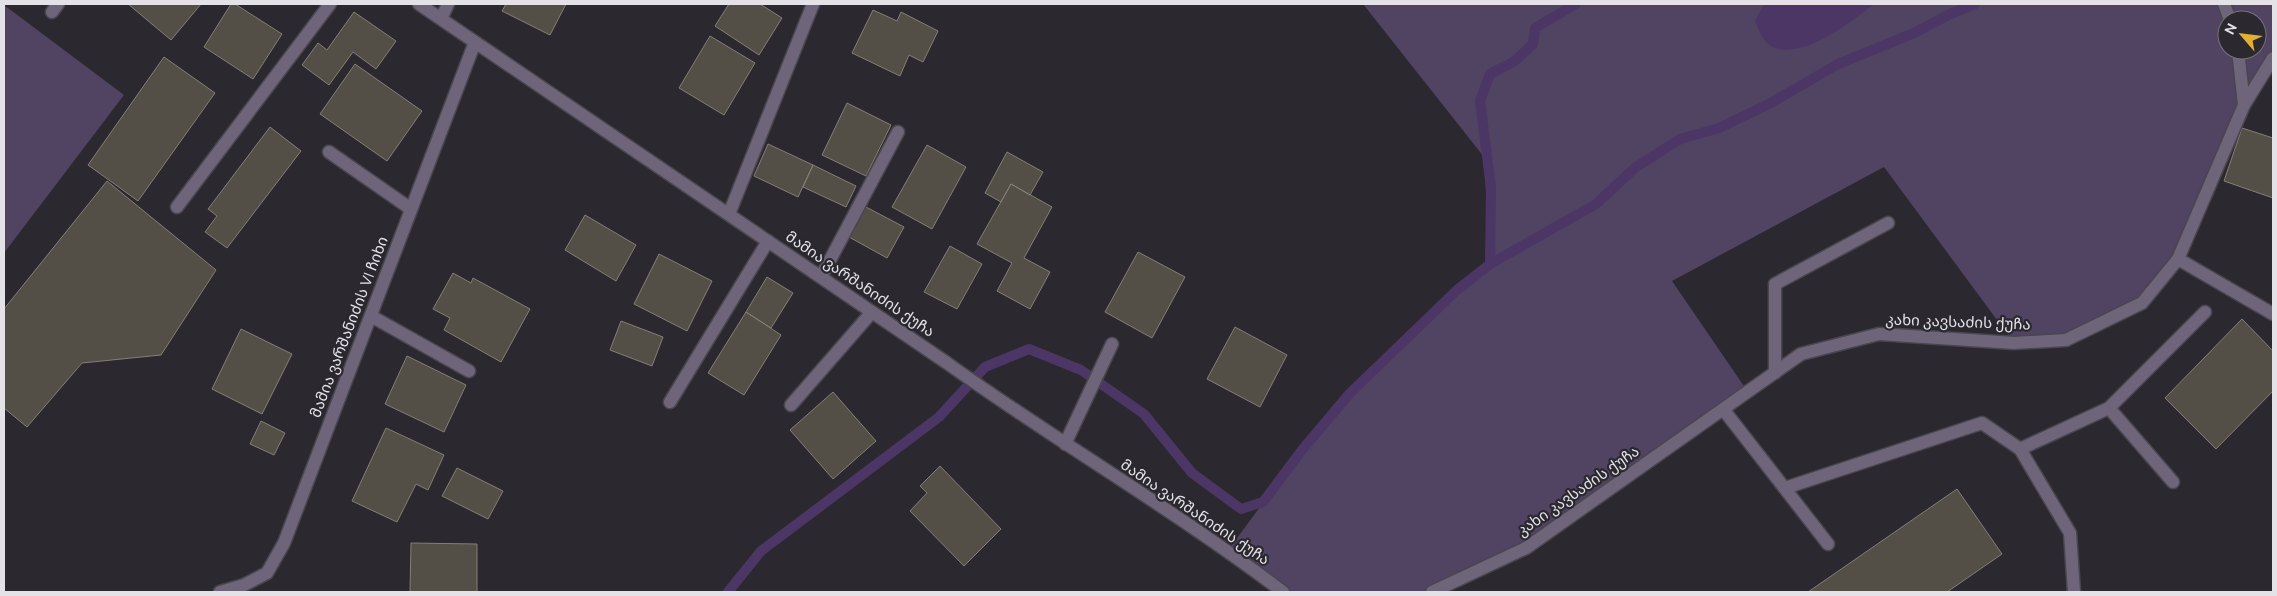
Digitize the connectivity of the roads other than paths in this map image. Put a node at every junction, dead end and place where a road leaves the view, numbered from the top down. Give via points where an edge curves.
1 (330, 4) edge
2 (419, 4) edge
3 (448, 4) edge
4 (813, 4) edge
5 (441, 19) junction
6 (475, 42) junction
7 (2239, 60) edge
8 (2272, 62) edge
9 (2244, 105) junction
10 (898, 132) dead end
11 (330, 152) dead end
12 (177, 207) dead end
13 (411, 209) junction
14 (729, 214) junction
15 (1888, 222) dead end
16 (768, 241) junction
17 (2178, 259) junction
18 (821, 277) junction
19 (872, 312) junction
20 (2205, 312) dead end
21 (2273, 314) edge
22 (371, 316) junction
23 (1112, 344) dead end
24 (469, 371) dead end
25 (1775, 372) junction
26 (670, 402) dead end
27 (791, 405) dead end
28 (2109, 408) junction
29 (1723, 409) junction
30 (1066, 444) junction
31 (2020, 449) junction
32 (2173, 482) dead end
33 (1785, 488) junction
34 (1828, 544) dead end
35 (1268, 588) edge
36 (220, 592) edge
37 (1283, 592) edge
38 (1432, 592) edge
39 (2074, 592) edge

1 - 12 street
2 - 5 street, მამია ვარშანიძის ქუჩა
3 - 5 street
4 - 14 street
5 - 6 street, მამია ვარშანიძის ქუჩა
6 - 13 street, მამია ვარშანიძის VI ჩიხი
6 - 14 street, მამია ვარშანიძის ქუჩა
7 - 9 street, კახი კავსაძის ქუჩა
8 - 9 street, კახი კავსაძის ქუჩა
9 - 17 street, კახი კავსაძის ქუჩა
10 - 18 street
11 - 13 street
13 - 22 street, მამია ვარშანიძის VI ჩიხი
14 - 16 street, მამია ვარშანიძის ქუჩა
15 - 25 street via 1775,284
16 - 18 street, მამია ვარშანიძის ქუჩა
16 - 26 street
17 - 21 street
17 - 25 street, კახი კავსაძის ქუჩა via 2142,303 2066,340 2014,343 1879,334 1801,354
18 - 19 street, მამია ვარშანიძის ქუჩა
19 - 27 street
19 - 30 street, მამია ვარშანიძის ქუჩა
20 - 28 street
22 - 24 street
22 - 36 street, მამია ვარშანიძის VI ჩიხი via 284,543 267,573 244,585
23 - 30 street
25 - 29 street, კახი კავსაძის ქუჩა
28 - 31 street
28 - 32 street
29 - 33 street
29 - 38 street, კახი კავსაძის ქუჩა via 1526,548
30 - 35 street, მამია ვარშანიძის ქუჩა via 1179,518
31 - 33 street via 1982,423
31 - 39 street via 2070,533
33 - 34 street
35 - 37 street, მამია ვარშანიძის ქუჩა

